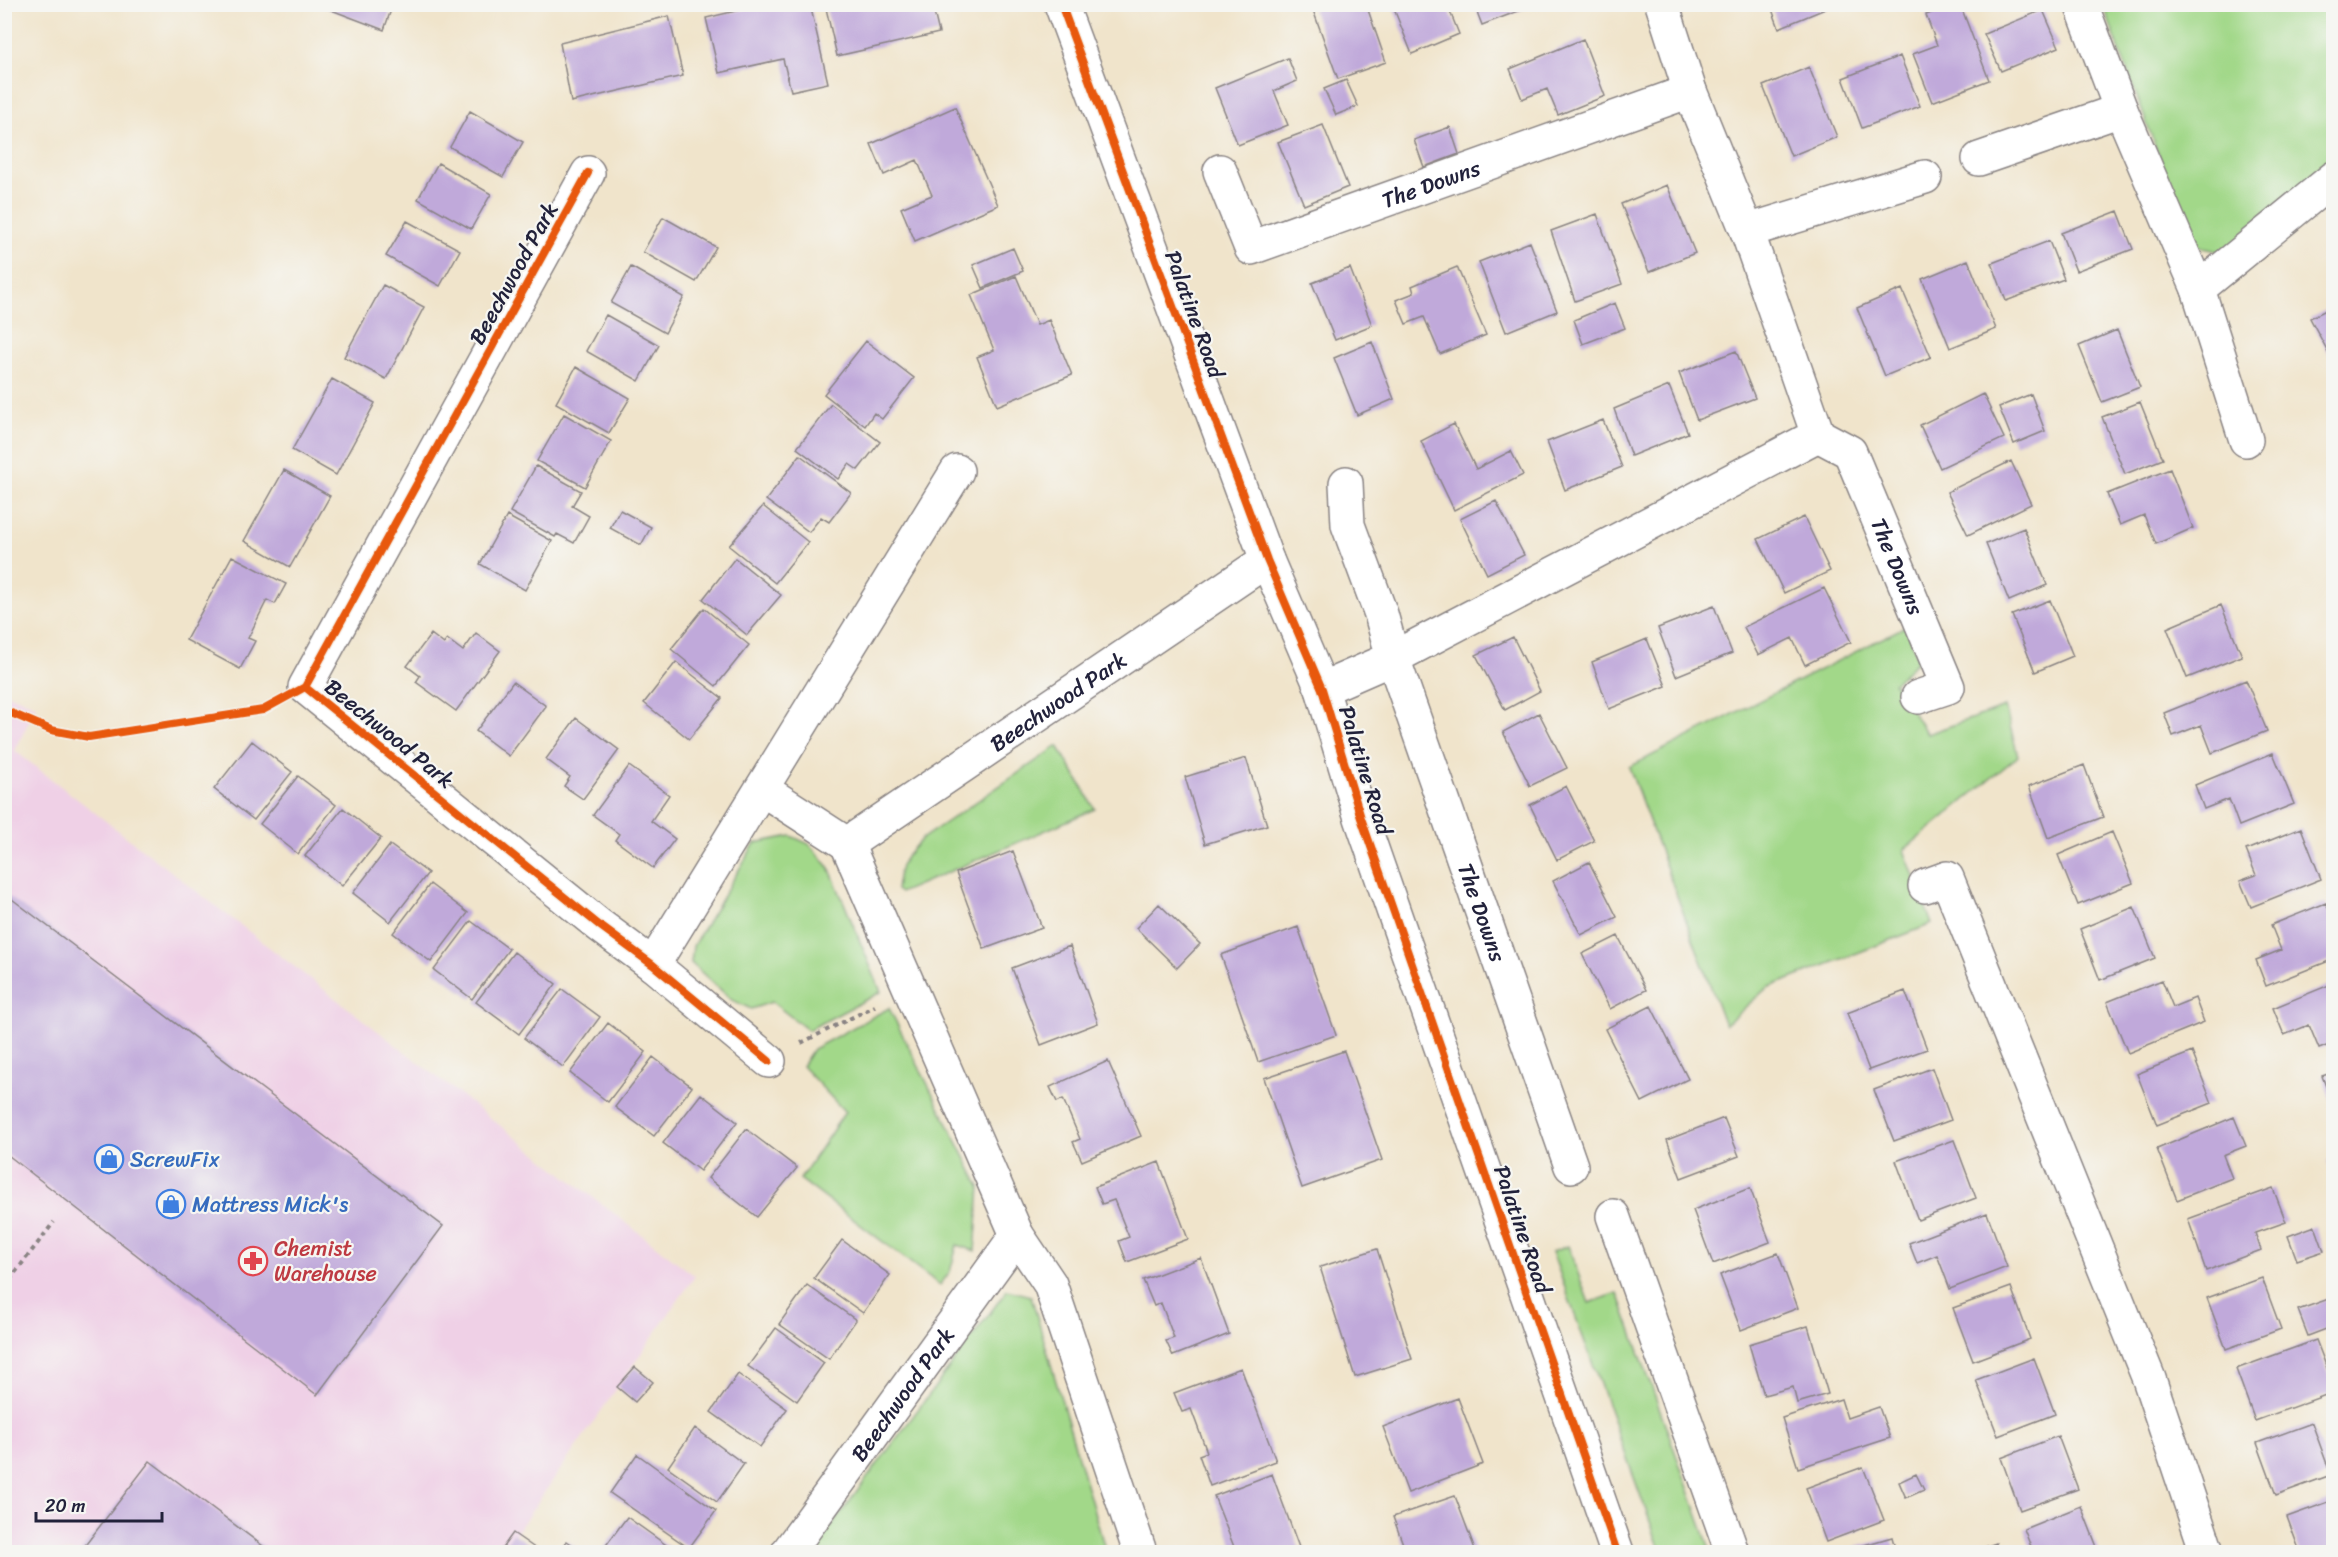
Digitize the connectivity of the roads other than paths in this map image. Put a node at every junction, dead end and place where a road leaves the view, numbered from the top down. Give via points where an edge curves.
1 (1061, 4) edge
2 (1662, 4) edge
3 (2081, 4) edge
4 (1690, 91) junction
5 (2121, 110) junction
6 (1979, 159) dead end
7 (1220, 171) dead end
8 (588, 173) dead end
9 (1924, 177) dead end
10 (2334, 178) edge
11 (1747, 231) junction
12 (2198, 289) junction
13 (1818, 435) junction
14 (2247, 440) dead end
15 (957, 471) dead end
16 (1346, 483) dead end
17 (1267, 560) junction
18 (1393, 658) junction
19 (1322, 689) junction
20 (1918, 698) dead end
21 (762, 789) junction
22 (847, 844) junction
23 (1925, 886) dead end
24 (653, 965) junction
25 (769, 1061) road end
26 (1571, 1166) dead end
27 (1613, 1215) dead end
28 (1017, 1235) junction
29 (788, 1552) edge
30 (1140, 1552) edge
31 (1617, 1552) edge
32 (1732, 1552) edge
33 (2207, 1552) edge

1 - 17 street, Palatine Road
2 - 4 street
3 - 5 street
4 - 7 street, The Downs via 1251,248
4 - 11 street
5 - 6 street
5 - 12 street
8 - 24 street, Beechwood Park via 305,687
9 - 11 street
10 - 12 street
11 - 13 street
12 - 14 street
13 - 18 street
13 - 20 street, The Downs via 1850,452 1948,687
15 - 21 street
16 - 18 street, The Downs via 1348,525
17 - 19 street, Palatine Road
17 - 22 street, Beechwood Park
18 - 19 street
18 - 26 street, The Downs
19 - 31 street, Palatine Road via 1361,819
21 - 22 street
21 - 24 street
22 - 28 street
23 - 33 street via 1947,878 2149,1380
24 - 25 street, Beechwood Park
27 - 32 street
28 - 29 street, Beechwood Park
28 - 30 street via 1050,1284

